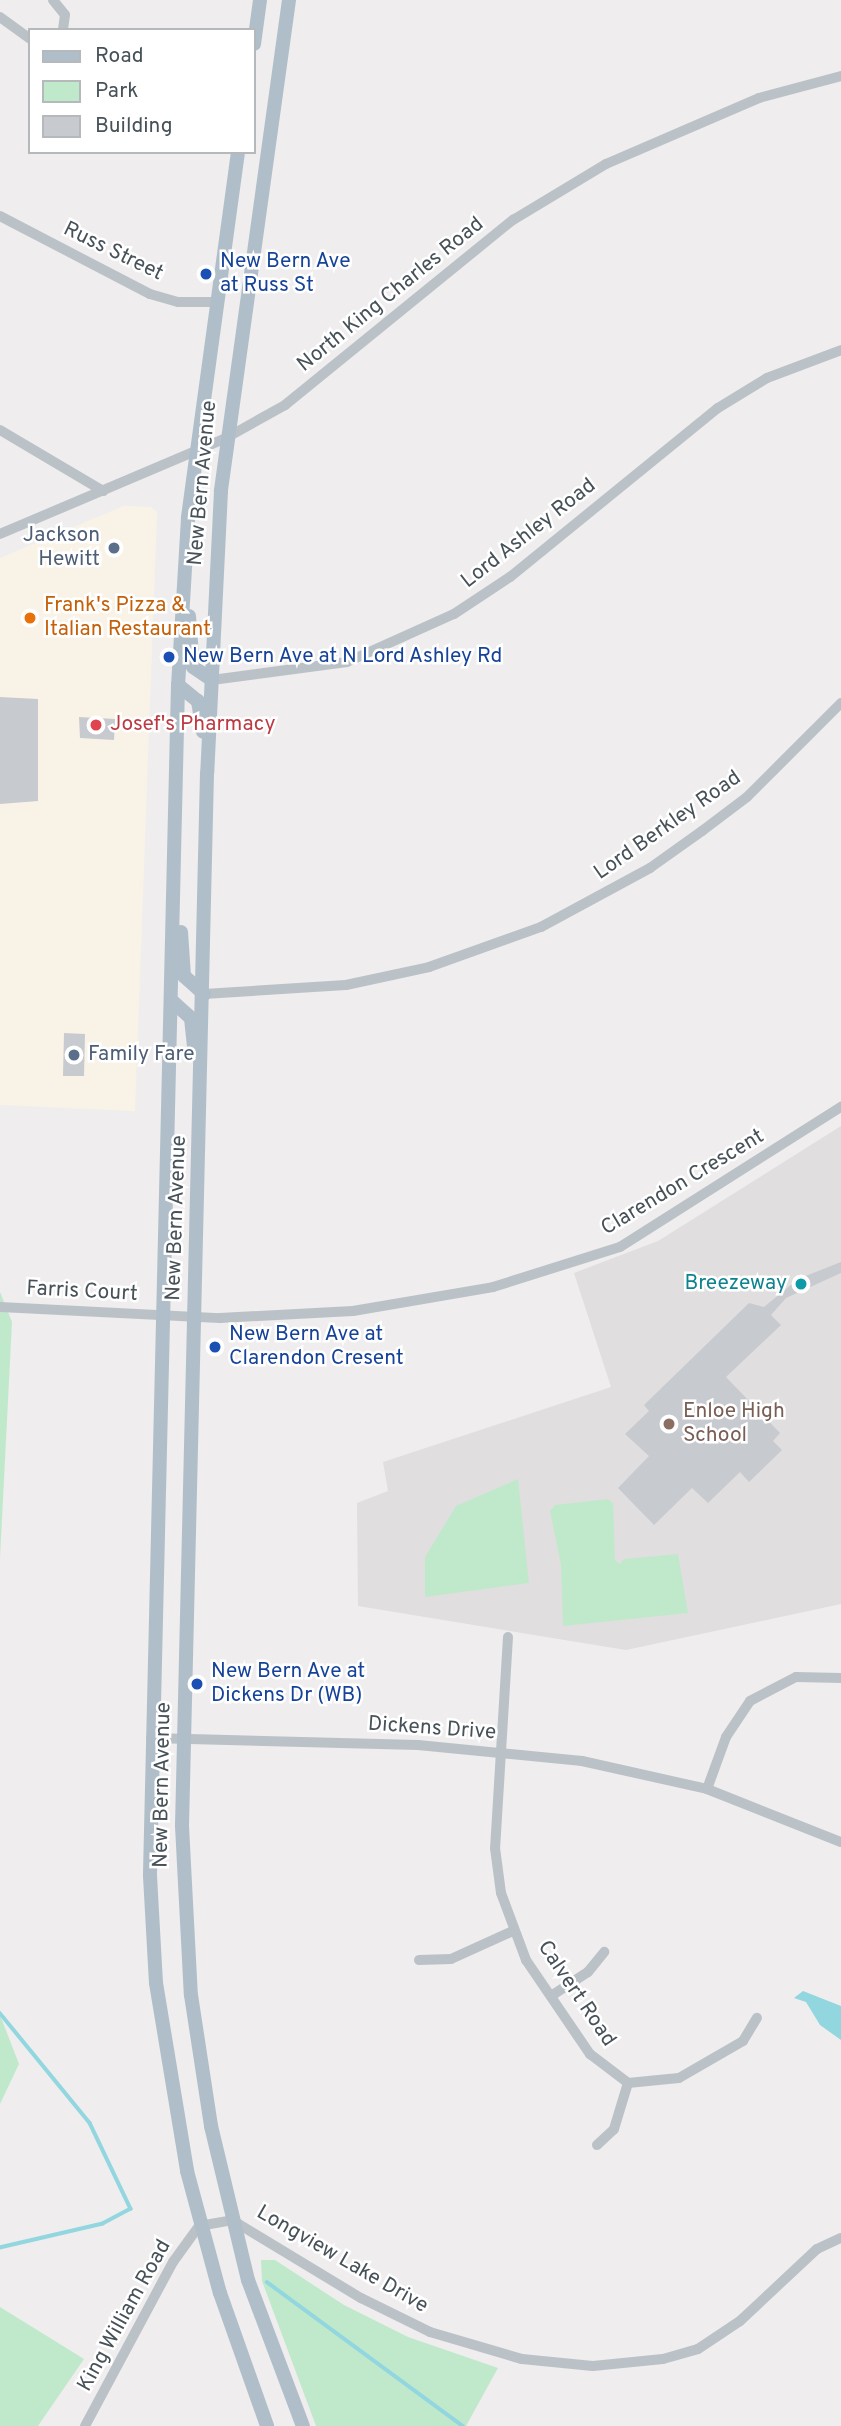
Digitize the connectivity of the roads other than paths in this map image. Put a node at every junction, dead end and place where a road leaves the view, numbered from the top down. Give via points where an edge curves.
1 (53, 0) edge
2 (260, 0) edge
3 (289, 0) edge
4 (0, 17) edge
5 (63, 28) edge
6 (256, 29) edge
7 (28, 38) edge
8 (841, 76) edge
9 (238, 154) edge
10 (0, 216) edge
11 (215, 302) junction
12 (841, 350) edge
13 (0, 430) edge
14 (226, 438) junction
15 (196, 449) junction
16 (103, 491) junction
17 (0, 534) edge
18 (184, 572) junction
19 (212, 680) junction
20 (178, 685) junction
21 (841, 703) edge
22 (207, 823) junction
23 (174, 890) junction
24 (204, 994) junction
25 (172, 1001) junction
26 (841, 1107) edge
27 (201, 1120) junction
28 (0, 1307) edge
29 (163, 1316) junction
30 (195, 1317) junction
31 (508, 1637) dead end
32 (841, 1678) edge
33 (151, 1738) junction
34 (184, 1738) junction
35 (500, 1753) junction
36 (707, 1789) junction
37 (841, 1842) edge
38 (513, 1931) junction
39 (604, 1952) dead end
40 (419, 1960) dead end
41 (551, 1996) junction
42 (757, 2018) dead end
43 (628, 2083) junction
44 (597, 2145) dead end
45 (232, 2220) junction
46 (199, 2226) junction
47 (841, 2238) edge
48 (85, 2426) edge
49 (267, 2426) edge
50 (303, 2426) edge

1 - 5 street via 65,15
2 - 6 main road
3 - 14 main road, New Bern Avenue
4 - 7 street
8 - 14 street, North King Charles Road via 759,98 607,164 513,220 409,300 327,375
9 - 11 main road, New Bern Avenue
10 - 11 street, Russ Street via 128,285 178,302
11 - 15 main road, New Bern Avenue
12 - 19 street, Lord Ashley Road via 778,373 718,408 510,577 443,620 338,664
13 - 16 street
14 - 15 street, North King Charles Road
14 - 19 main road, New Bern Avenue
15 - 16 street, North King Charles Road
15 - 18 main road, New Bern Avenue
16 - 17 street, North King Charles Road
18 - 19 main road via 193,667
18 - 20 main road, New Bern Avenue
19 - 22 main road, New Bern Avenue
20 - 22 main road via 198,701
20 - 23 main road, New Bern Avenue
21 - 24 street, Lord Berkley Road via 747,797 702,831 650,868 541,927 429,967 346,985
22 - 24 main road, New Bern Avenue
23 - 24 main road via 184,976
23 - 25 main road, New Bern Avenue
24 - 27 main road, New Bern Avenue
25 - 27 main road via 191,1018
25 - 29 main road, New Bern Avenue
26 - 30 street, Clarendon Crescent via 650,1230 593,1258 493,1287 404,1304
27 - 30 main road, New Bern Avenue
28 - 29 street, Farris Court
29 - 30 street, Clarendon Crescent
29 - 33 main road, New Bern Avenue
30 - 34 main road, New Bern Avenue
31 - 35 street, Calvert Road
32 - 36 street via 796,1677 750,1701 726,1737
33 - 34 street, Dickens Drive
33 - 46 main road, New Bern Avenue via 150,1875 156,1983
34 - 35 street, Dickens Drive via 418,1745
34 - 45 main road, New Bern Avenue via 182,1885 191,1995
35 - 36 street, Dickens Drive via 635,1769
35 - 38 street, Calvert Road via 496,1872
36 - 37 street, Dickens Drive
38 - 40 street via 451,1959
38 - 41 street, Calvert Road
39 - 41 street via 588,1972
41 - 43 street, Calvert Road via 590,2054
42 - 43 street via 743,2041 678,2078
43 - 44 street via 614,2129
45 - 46 street, Longview Lake Drive
45 - 47 street, Longview Lake Drive via 361,2298 430,2332 522,2359 593,2366 663,2359 698,2349 740,2321 817,2249
45 - 50 main road, New Bern Avenue via 252,2292
46 - 48 street, King William Road via 173,2262
46 - 49 main road, New Bern Avenue

